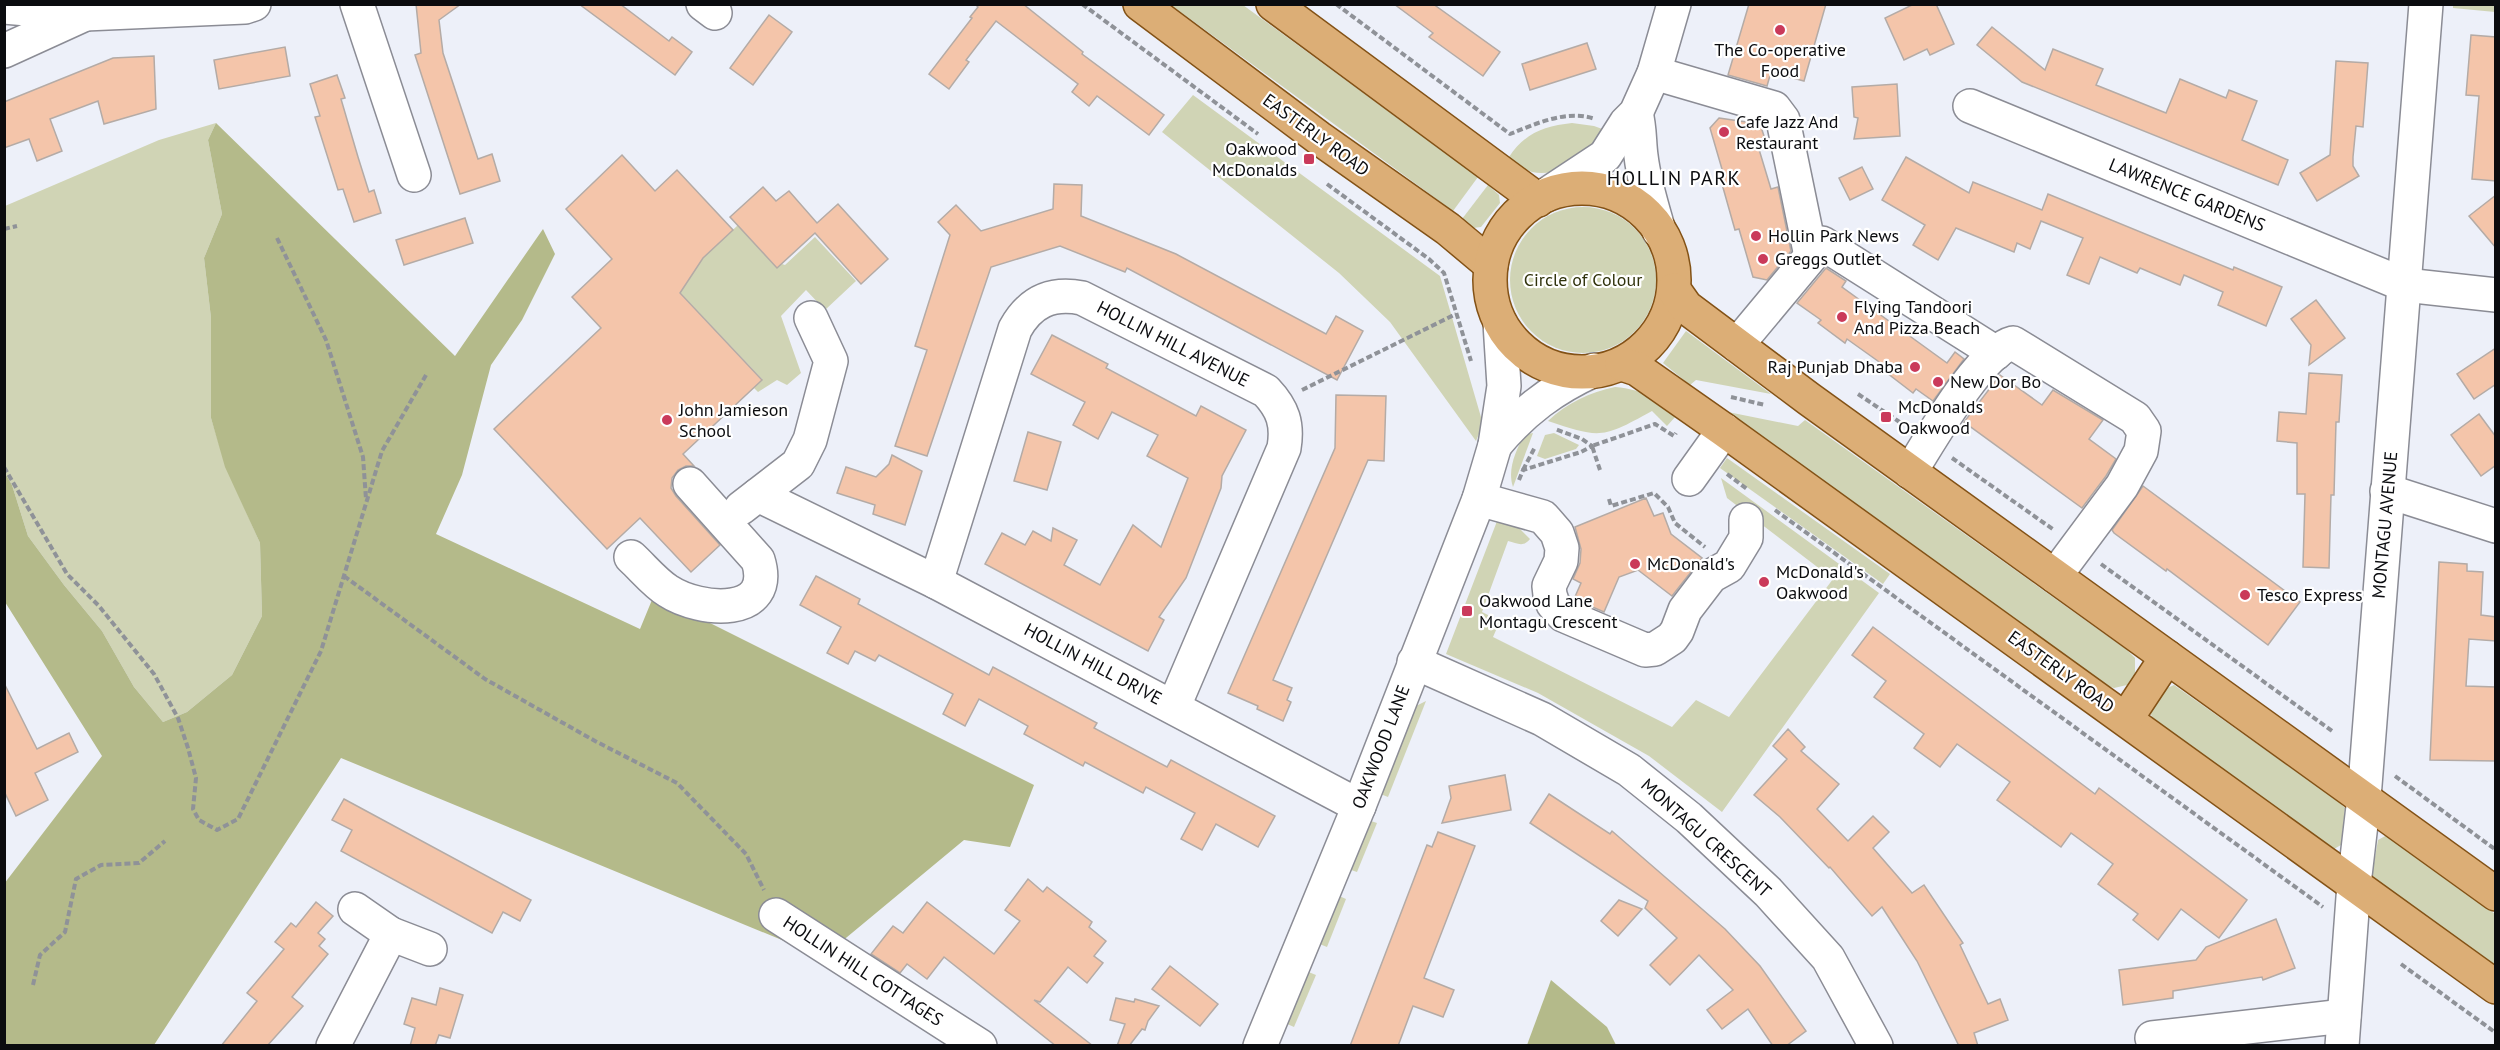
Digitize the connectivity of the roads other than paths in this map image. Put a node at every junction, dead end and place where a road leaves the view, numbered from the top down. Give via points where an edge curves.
1 (254, 4) edge
2 (357, 4) edge
3 (1140, 4) edge
4 (1273, 4) edge
5 (1674, 4) edge
6 (2426, 4) edge
7 (4, 7) edge
8 (85, 14) junction
9 (4, 51) edge
10 (1654, 73) junction
11 (1970, 106) dead end
12 (1629, 122) junction
13 (414, 175) dead end
14 (1542, 198) junction
15 (1659, 231) junction
16 (1811, 256) junction
17 (1491, 265) junction
18 (2405, 285) junction
19 (1674, 290) junction
20 (2496, 295) edge
21 (811, 318) dead end
22 (1500, 323) junction
23 (1737, 345) junction
24 (1996, 353) junction
25 (1608, 367) junction
26 (1724, 430) junction
27 (1496, 445) junction
28 (1910, 472) junction
29 (1703, 473) road end
30 (690, 484) dead end
31 (2387, 491) junction
32 (758, 495) junction
33 (1493, 504) junction
34 (1759, 508) road end
35 (723, 522) junction
36 (2496, 526) edge
37 (631, 556) dead end
38 (2055, 576) junction
39 (936, 582) junction
40 (2167, 657) junction
41 (1414, 662) junction
42 (1174, 706) junction
43 (2126, 719) junction
44 (2364, 798) junction
45 (1359, 806) junction
46 (2354, 884) junction
47 (2496, 894) edge
48 (355, 909) dead end
49 (776, 915) road end
50 (391, 934) junction
51 (430, 949) dead end
52 (2496, 987) edge
53 (2343, 1031) edge
54 (2152, 1038) dead end
55 (333, 1046) edge
56 (980, 1046) edge
57 (1260, 1046) edge
58 (1876, 1046) edge

1 - 8 street
2 - 13 street
3 - 17 main road, EASTERLY ROAD via 1448,229
4 - 14 main road
5 - 10 street
6 - 18 street, MONTAGU AVENUE
7 - 8 street
8 - 9 street
10 - 12 street
10 - 16 street via 1777,99
11 - 18 street, LAWRENCE GARDENS
12 - 14 street via 1605,156
12 - 15 street via 1640,127 1645,180
14 - 15 main road, EASTERLY ROAD via 1575,188 1594,189 1636,204
14 - 17 main road, EASTERLY ROAD via 1520,212 1495,248
15 - 19 main road, EASTERLY ROAD via 1674,267
16 - 23 street
16 - 24 street via 1822,243
17 - 22 main road, EASTERLY ROAD via 1491,297
18 - 20 street, LAWRENCE GARDENS
18 - 31 street, MONTAGU AVENUE
19 - 23 main road via 1686,307
19 - 25 main road, EASTERLY ROAD via 1666,320 1639,353
21 - 32 street via 831,361 810,440 798,464
22 - 25 main road, EASTERLY ROAD via 1523,351 1539,362 1564,371
22 - 27 street, OAKWOOD LANE via 1504,386
23 - 28 main road
24 - 28 street via 1980,367
24 - 38 street via 2013,343 2134,418 2144,431 2141,451 2122,486
25 - 26 main road, EASTERLY ROAD via 1636,369
25 - 27 street, OAKWOOD LANE via 1559,387 1512,425
26 - 29 street
26 - 43 main road, EASTERLY ROAD
27 - 33 street, OAKWOOD LANE
28 - 38 main road
30 - 35 street
31 - 36 street
31 - 44 street, MONTAGU AVENUE
32 - 35 street
32 - 39 street, HOLLIN HILL DRIVE
33 - 34 street via 1543,517 1557,533 1561,561 1549,586 1553,604 1563,615 1645,650 1655,649 1672,638 1682,638 1713,607 1727,583 1720,557 1746,538
33 - 41 street, OAKWOOD LANE
35 - 37 street via 758,560 763,576 760,589 735,606 686,600 667,591
38 - 40 main road
39 - 42 street, HOLLIN HILL DRIVE
39 - 42 street, HOLLIN HILL AVENUE via 1015,329 1035,304 1058,296 1082,298 1266,391 1284,417 1284,448
40 - 43 main road
40 - 44 main road
41 - 45 street, OAKWOOD LANE
41 - 58 street, MONTAGU CRESCENT via 1542,719 1629,770 1689,818 1768,892 1828,958
42 - 45 street, HOLLIN HILL DRIVE
43 - 46 main road, EASTERLY ROAD
44 - 46 street, MONTAGU AVENUE
44 - 47 main road
45 - 57 street, OAKWOOD LANE
46 - 52 main road, EASTERLY ROAD
46 - 53 street, MONTAGU AVENUE
48 - 50 street
49 - 56 street, HOLLIN HILL COTTAGES
50 - 51 street
50 - 55 street
53 - 54 street

